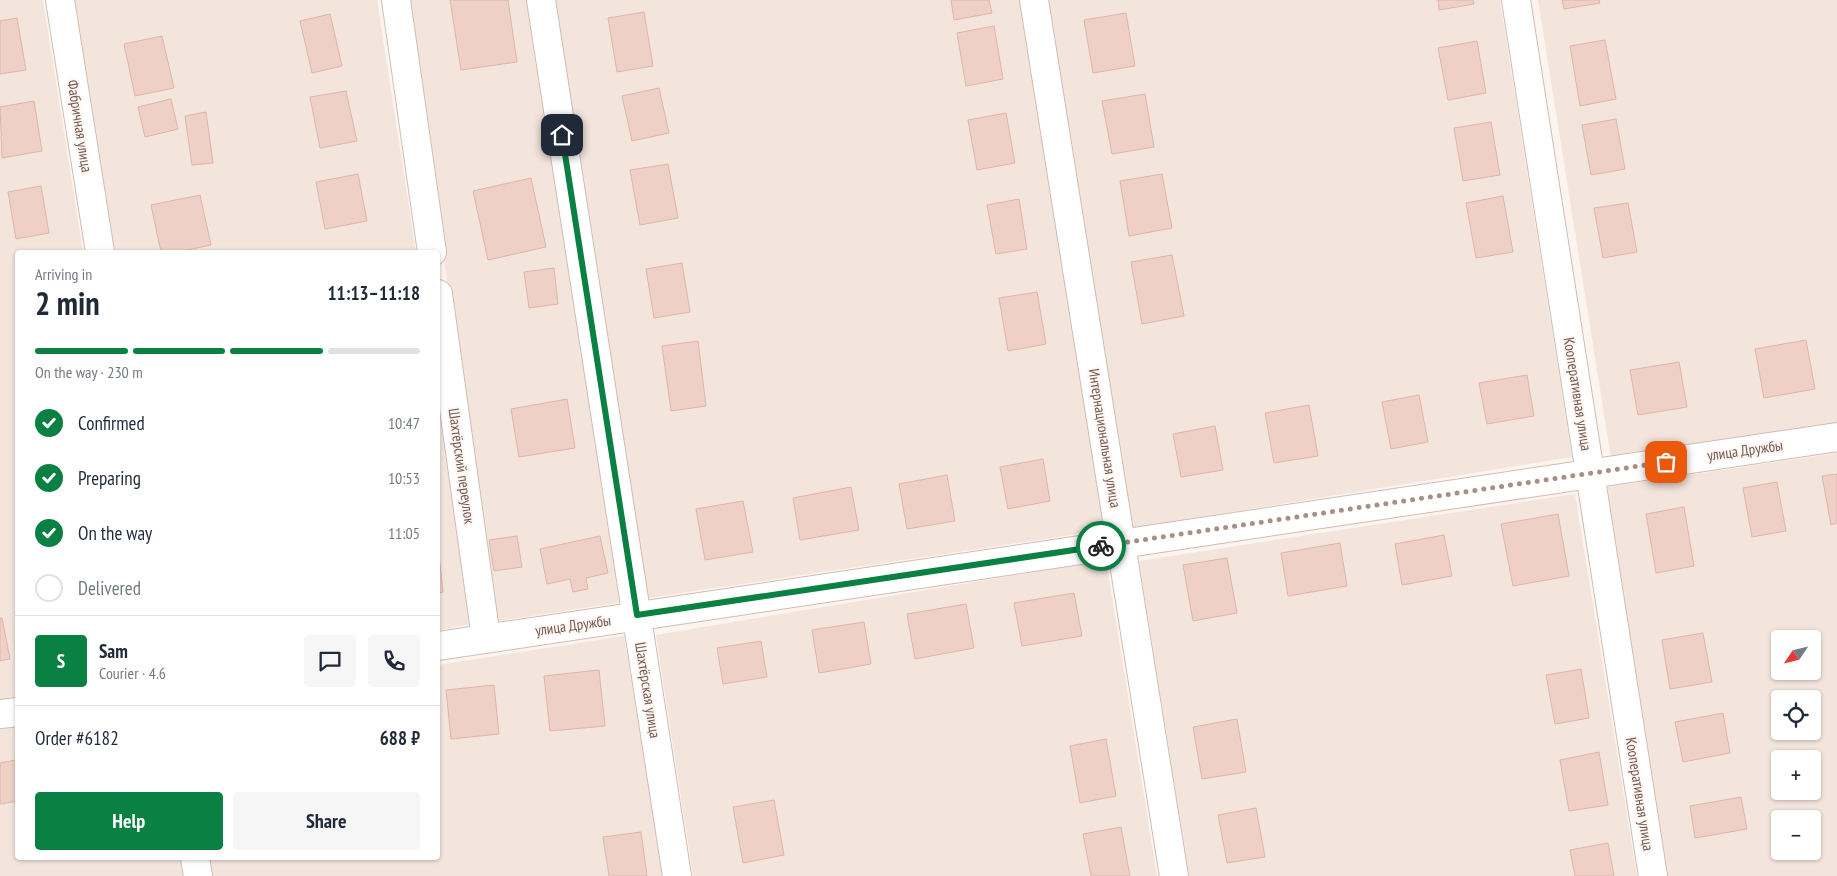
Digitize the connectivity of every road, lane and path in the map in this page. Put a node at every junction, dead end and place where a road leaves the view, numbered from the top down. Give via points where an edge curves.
1 (60, 0) edge
2 (396, 0) edge
3 (541, 0) edge
4 (1034, 0) edge
5 (1516, 0) edge
6 (100, 250) edge
7 (432, 250) edge
8 (440, 308) edge
9 (1837, 437) edge
10 (1590, 473) junction
11 (1122, 542) junction
12 (637, 615) junction
13 (486, 638) junction
14 (440, 646) edge
15 (15, 712) edge
16 (0, 714) edge
17 (195, 860) edge
18 (198, 876) edge
19 (677, 876) edge
20 (1174, 876) edge
21 (1653, 876) edge

1 - 6 street, Фабричная улица
2 - 7 street
3 - 12 street, Шахтёрская улица
4 - 11 street, Интернациональная улица
5 - 10 street, Кооперативная улица
8 - 13 street, Шахтёрский переулок
9 - 10 street, улица Дружбы
10 - 11 street, улица Дружбы
10 - 21 street, Кооперативная улица
11 - 12 street, улица Дружбы
11 - 20 street, Интернациональная улица
12 - 13 street, улица Дружбы
12 - 19 street, Шахтёрская улица
13 - 14 street, улица Дружбы
15 - 16 street
17 - 18 street

